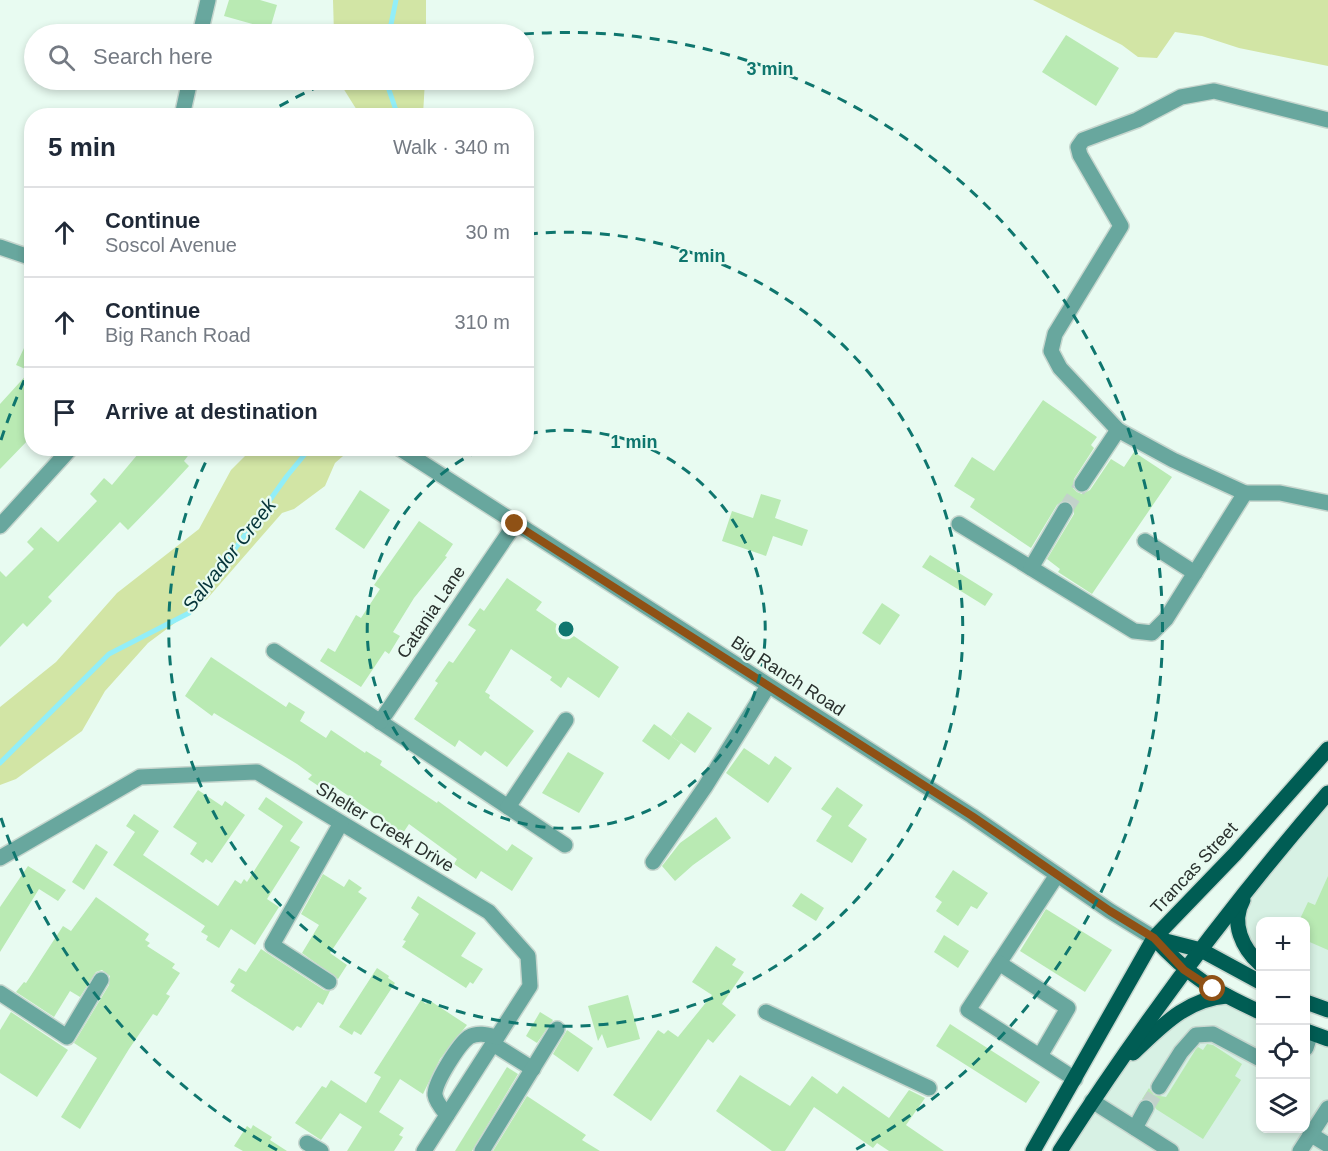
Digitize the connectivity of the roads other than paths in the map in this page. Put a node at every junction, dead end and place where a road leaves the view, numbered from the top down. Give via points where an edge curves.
1 (208, 0) edge
2 (202, 24) edge
3 (188, 90) edge
4 (184, 108) edge
5 (1328, 120) edge
6 (0, 246) edge
7 (24, 255) edge
8 (1118, 430) junction
9 (64, 456) edge
10 (411, 456) edge
11 (1082, 484) tunnel mouth
12 (1245, 493) junction
13 (1328, 503) edge
14 (1065, 510) tunnel mouth
15 (515, 524) junction
16 (959, 524) dead end
17 (0, 526) edge
18 (1144, 542) dead end
19 (1031, 568) junction
20 (1195, 573) junction
21 (274, 651) dead end
22 (768, 686) junction
23 (566, 720) dead end
24 (380, 722) junction
25 (1328, 749) edge
26 (1328, 793) edge
27 (508, 807) junction
28 (341, 823) junction
29 (566, 845) dead end
30 (0, 858) edge
31 (653, 862) dead end
32 (1263, 868) junction
33 (1057, 875) junction
34 (1154, 938) junction
35 (1201, 950) junction
36 (1256, 959) edge
37 (999, 963) junction
38 (1184, 970) junction
39 (101, 980) dead end
40 (1256, 980) edge
41 (329, 982) dead end
42 (0, 993) edge
43 (1227, 996) junction
44 (1310, 1004) edge
45 (1256, 1010) edge
46 (1328, 1010) edge
47 (766, 1012) dead end
48 (557, 1029) dead end
49 (1310, 1037) edge
50 (1328, 1039) edge
51 (495, 1040) junction
52 (1040, 1056) junction
53 (1256, 1057) edge
54 (533, 1069) junction
55 (1075, 1079) junction
56 (1159, 1087) tunnel mouth
57 (929, 1088) dead end
58 (1092, 1101) junction
59 (1146, 1108) tunnel mouth
60 (1328, 1108) edge
61 (447, 1115) junction
62 (1135, 1128) junction
63 (1310, 1134) junction
64 (307, 1143) dead end
65 (1328, 1145) edge
66 (321, 1151) edge
67 (424, 1151) edge
68 (482, 1151) edge
69 (1034, 1151) edge
70 (1060, 1151) edge
71 (1172, 1151) edge
72 (1300, 1151) edge

1 - 2 street
3 - 4 street
5 - 8 street via 1214,91 1181,98 1083,140 1078,147 1121,226 1055,334 1051,351 1060,368
6 - 7 street
8 - 11 street
8 - 12 street
9 - 17 street
10 - 15 street, Big Ranch Road
12 - 13 street via 1280,493
12 - 20 street
14 - 19 street
15 - 22 street, Big Ranch Road
15 - 24 street, Catania Lane
16 - 19 street
18 - 20 street
19 - 20 street via 1134,632 1152,633 1166,619
21 - 24 street
22 - 31 street
22 - 33 street, Big Ranch Road
23 - 27 street
24 - 27 street
25 - 34 main road, Trancas Street
26 - 32 main road
27 - 29 street
28 - 30 street, Shelter Creek Drive via 257,772 140,777
28 - 41 street via 272,945
28 - 51 street, Shelter Creek Drive via 489,912 528,956 530,986
32 - 35 main road
32 - 36 main road via 1241,903 1239,915 1244,945
33 - 34 street, Big Ranch Road
33 - 37 street
34 - 35 main road
34 - 38 main road
34 - 55 main road, Trancas Street
35 - 38 main road
35 - 40 main road
37 - 52 street via 1068,1008
37 - 52 street via 968,1010
38 - 43 main road
38 - 58 main road
39 - 42 street via 67,1037
43 - 45 main road
43 - 58 main road via 1201,1001 1178,1013 1125,1060
44 - 46 main road
47 - 57 street
48 - 54 street
49 - 50 main road
51 - 54 street
51 - 61 street, Shelter Creek Drive
51 - 61 street via 480,1034 470,1037 437,1083 435,1095
52 - 55 street
53 - 56 street via 1213,1034 1196,1035
54 - 68 street
55 - 69 main road, Trancas Street
58 - 62 street
58 - 70 main road
59 - 62 street
60 - 63 street
61 - 67 street, Shelter Creek Drive
62 - 71 street
63 - 65 street
63 - 72 street
64 - 66 street

